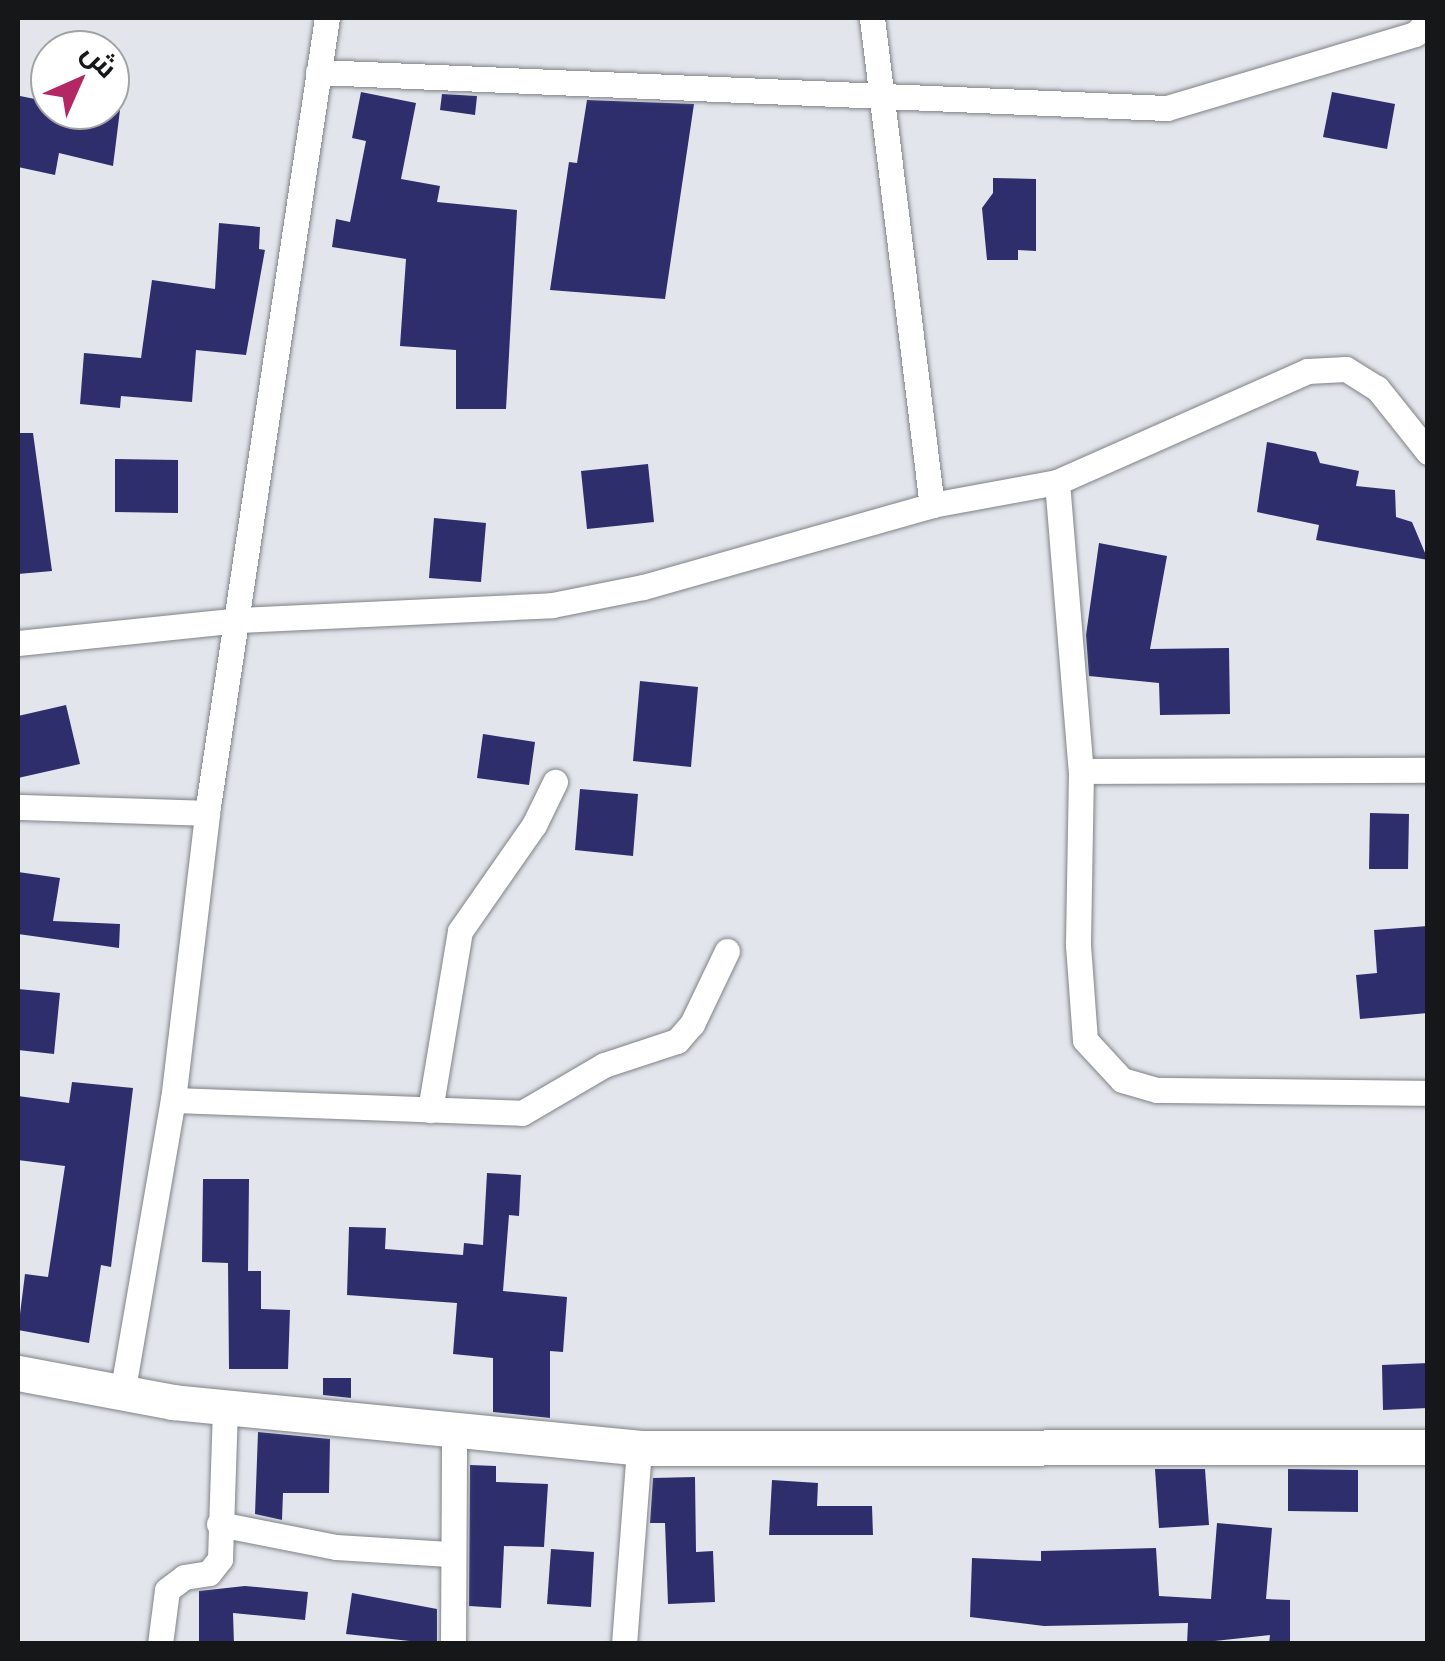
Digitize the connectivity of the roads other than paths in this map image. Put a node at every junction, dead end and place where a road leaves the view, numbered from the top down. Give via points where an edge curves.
1 (327, 18) edge
2 (872, 18) edge
3 (1428, 21) edge
4 (318, 72) junction
5 (879, 95) junction
6 (1428, 452) edge
7 (1057, 482) junction
8 (932, 504) junction
9 (239, 620) junction
10 (18, 643) edge
11 (1428, 770) edge
12 (1081, 771) junction
13 (554, 782) dead end
14 (18, 807) edge
15 (207, 813) junction
16 (727, 950) dead end
17 (1428, 1094) edge
18 (172, 1100) junction
19 (430, 1110) junction
20 (18, 1373) edge
21 (122, 1394) junction
22 (225, 1408) junction
23 (454, 1432) junction
24 (1428, 1447) edge
25 (639, 1448) junction
26 (220, 1524) junction
27 (450, 1554) junction
28 (160, 1644) edge
29 (453, 1644) edge
30 (624, 1644) edge

1 - 4 street
2 - 5 street
3 - 5 street via 1415,34 1167,108
4 - 5 street
4 - 9 street
5 - 8 street
6 - 7 street via 1377,388 1346,369 1306,371
7 - 8 street
7 - 12 street
8 - 9 street via 599,598 493,611
9 - 10 street
9 - 15 street
11 - 12 street
12 - 17 street via 1079,1011 1085,1040 1103,1064 1122,1080 1156,1090
13 - 19 street via 534,824 460,930
14 - 15 street
15 - 18 street
16 - 19 street via 692,1024 667,1048 604,1065 522,1113
18 - 19 street
18 - 21 street
20 - 21 street
21 - 22 street
22 - 23 street
22 - 26 street
23 - 25 street
23 - 27 street
24 - 25 street
25 - 30 street
26 - 27 street via 336,1548
26 - 28 street via 216,1568 173,1581 167,1590
27 - 29 street

